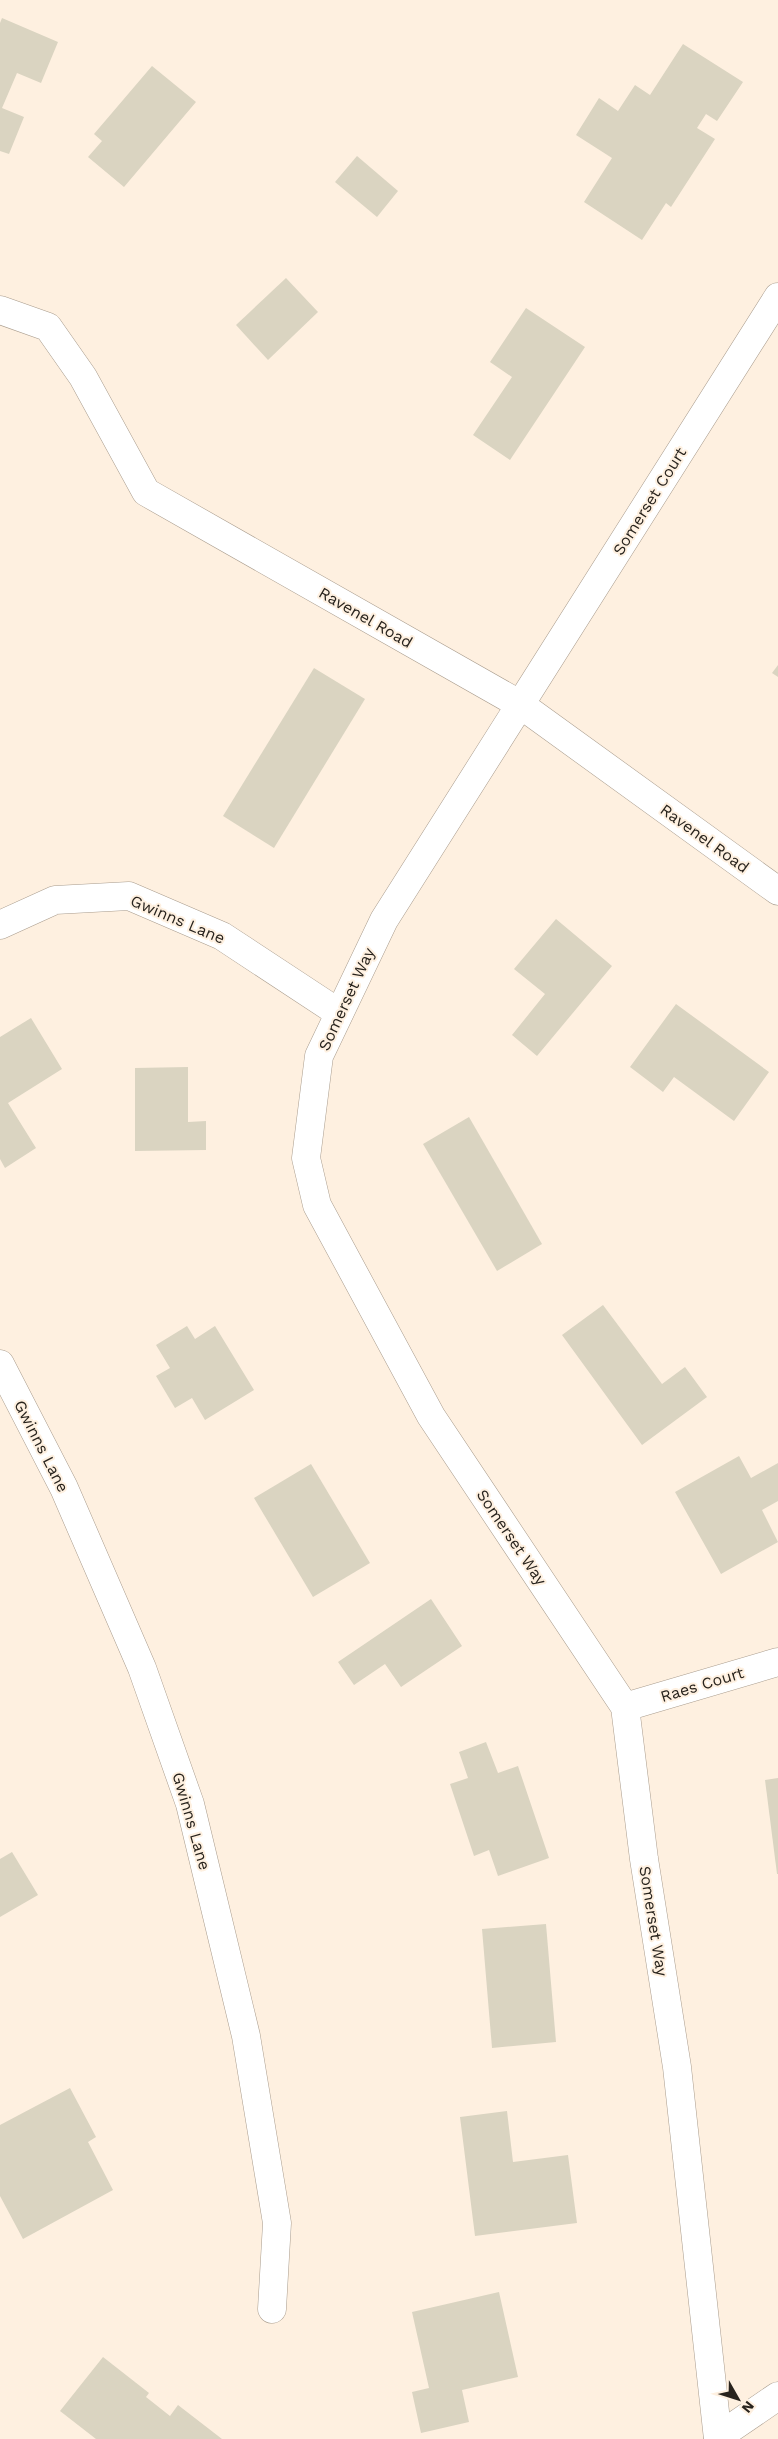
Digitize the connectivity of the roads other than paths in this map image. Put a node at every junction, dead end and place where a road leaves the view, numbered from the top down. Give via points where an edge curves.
1 (778, 297) edge
2 (0, 310) edge
3 (521, 705) junction
4 (778, 891) edge
5 (0, 925) edge
6 (339, 1014) junction
7 (0, 1364) edge
8 (778, 1662) edge
9 (625, 1707) junction
10 (272, 2309) dead end
11 (778, 2396) edge
12 (718, 2438) edge

1 - 3 street, Somerset Court
2 - 3 street, Ravenel Road via 48,326 83,377 146,492
3 - 4 street, Ravenel Road
3 - 6 street, Somerset Way via 384,920
5 - 6 street, Gwinns Lane via 55,900 129,896 222,936
6 - 9 street, Somerset Way via 319,1056 306,1158 317,1205 431,1416
7 - 10 street, Gwinns Lane via 64,1488 142,1668 190,1804 246,2036 277,2223
8 - 9 street, Raes Court
9 - 12 street, Somerset Way via 644,1859 677,2067
11 - 12 street

